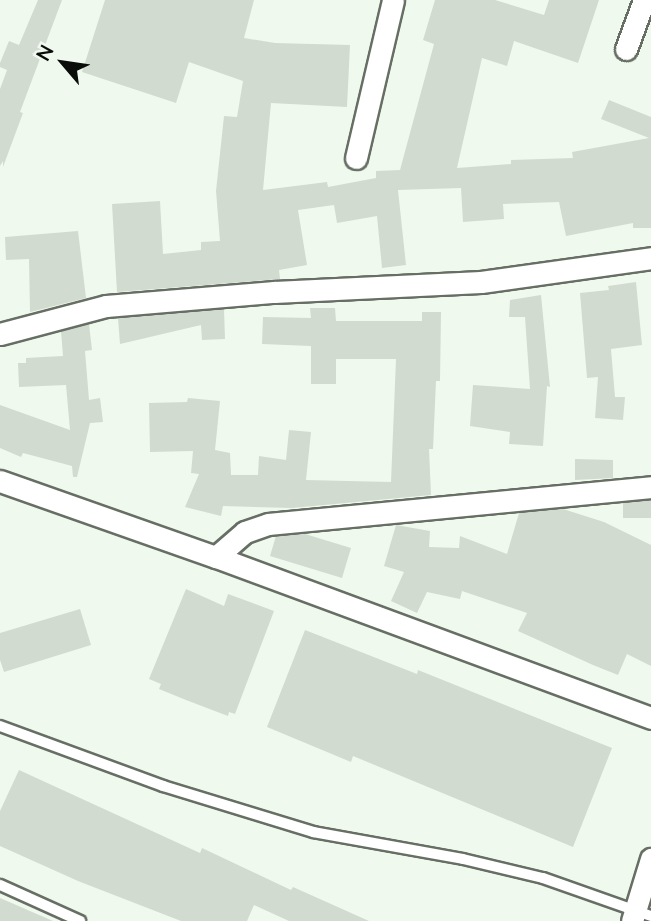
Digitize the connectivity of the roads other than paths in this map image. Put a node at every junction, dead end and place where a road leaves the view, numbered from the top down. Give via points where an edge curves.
1 (393, 0) edge
2 (644, 0) edge
3 (626, 49) dead end
4 (356, 158) dead end
5 (651, 258) edge
6 (0, 334) edge
7 (0, 481) edge
8 (651, 487) edge
9 (216, 557) junction
10 (651, 718) edge
11 (0, 726) edge
12 (651, 859) edge
13 (0, 885) edge
14 (640, 916) edge
15 (80, 921) edge

1 - 4 street
2 - 3 street
5 - 6 street via 481,282 106,306
7 - 9 street
8 - 9 street via 268,524 245,532
9 - 10 street
11 - 14 lane via 163,786 313,832 543,878
12 - 14 street
13 - 15 lane

